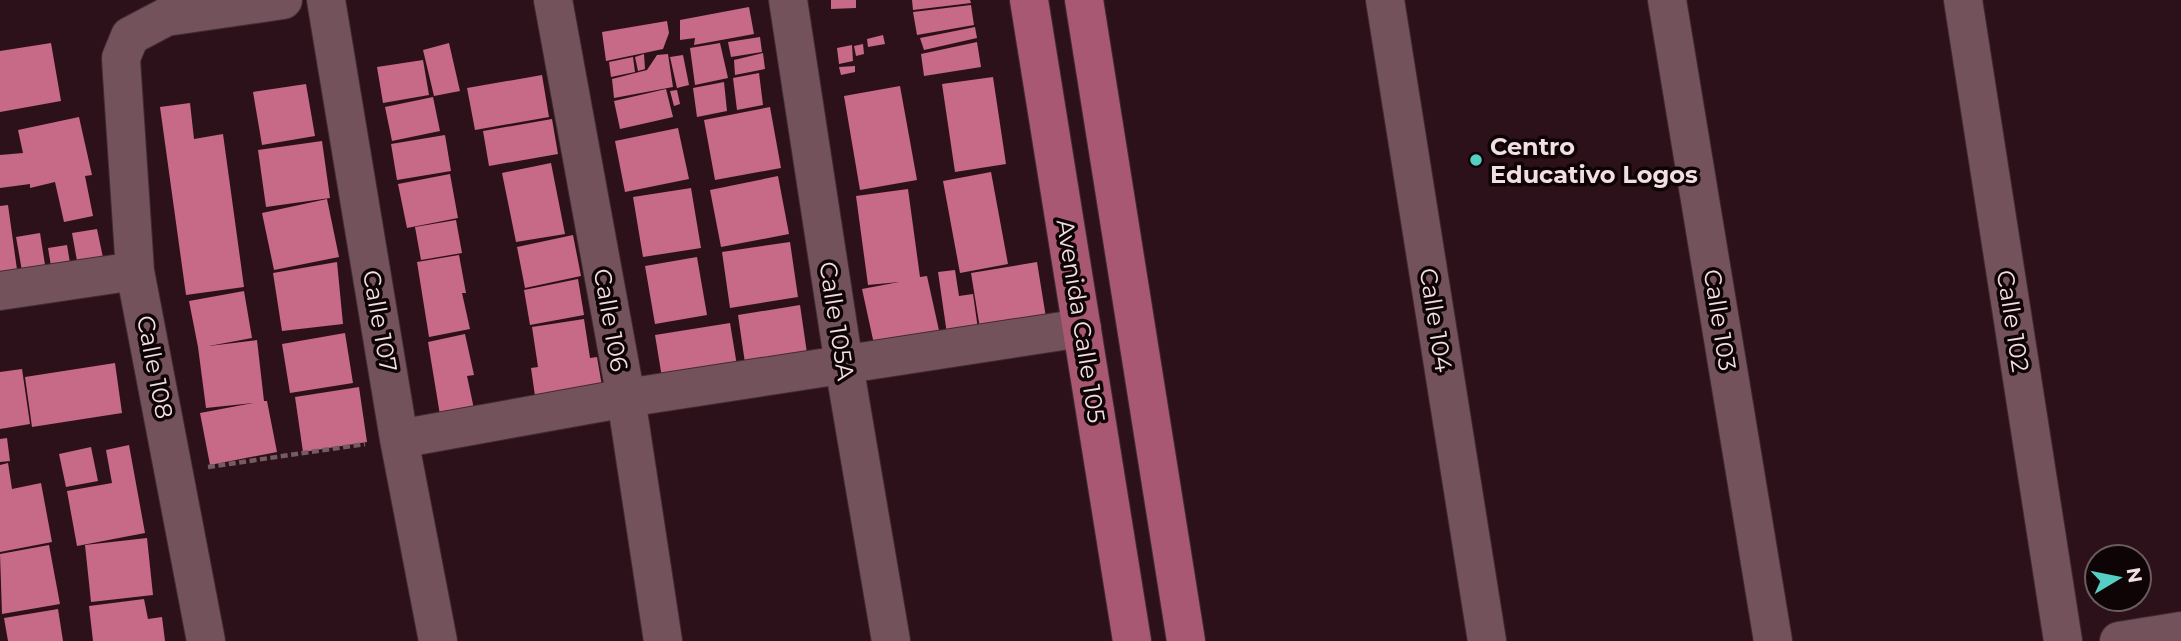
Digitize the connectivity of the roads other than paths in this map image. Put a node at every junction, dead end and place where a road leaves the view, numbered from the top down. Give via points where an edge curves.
1 (283, 0) edge
2 (326, 0) edge
3 (553, 0) edge
4 (788, 0) edge
5 (1029, 0) edge
6 (1084, 0) edge
7 (1385, 0) edge
8 (1667, 0) edge
9 (1963, 0) edge
10 (135, 271) junction
11 (0, 291) edge
12 (1082, 328) junction
13 (844, 365) junction
14 (626, 398) junction
15 (399, 439) junction
16 (2181, 631) edge
17 (206, 641) edge
18 (438, 641) edge
19 (663, 641) edge
20 (891, 641) edge
21 (1132, 641) edge
22 (1186, 641) edge
23 (1487, 641) edge
24 (1773, 641) edge
25 (2063, 641) edge
26 (2119, 641) edge

1 - 10 street, Calle 108 via 166,17 130,36 121,58
2 - 15 street, Calle 107
3 - 14 street, Calle 106
4 - 13 street, Calle 105A
5 - 12 main road, Avenida Calle 105
6 - 22 main road
7 - 23 street, Calle 104
8 - 24 street, Calle 103
9 - 25 street, Calle 102
10 - 11 street
10 - 17 street, Calle 108
12 - 13 street
12 - 21 main road, Avenida Calle 105
13 - 14 street
13 - 20 street, Calle 105A
14 - 15 street
14 - 19 street, Calle 106
15 - 18 street, Calle 107
16 - 26 street

